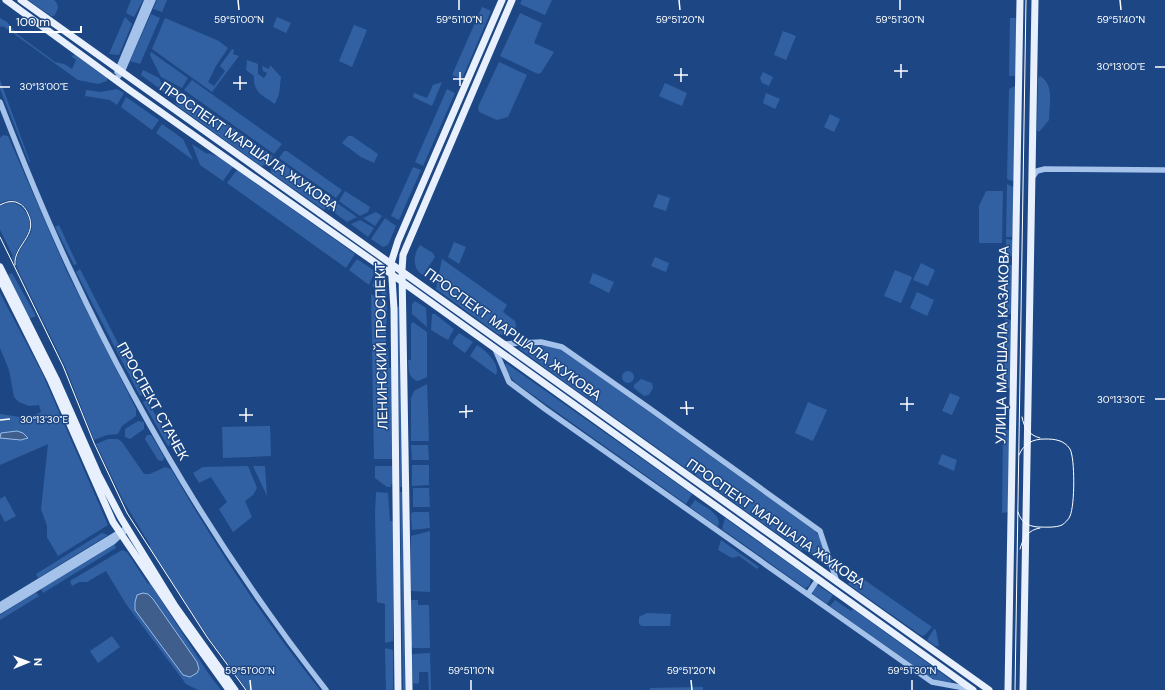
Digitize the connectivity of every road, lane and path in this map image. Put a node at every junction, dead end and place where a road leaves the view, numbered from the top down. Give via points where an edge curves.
1 (6, 0) edge
2 (21, 0) edge
3 (147, 0) edge
4 (153, 0) edge
5 (502, 0) edge
6 (512, 0) edge
7 (1020, 0) edge
8 (1035, 0) edge
9 (120, 70) junction
10 (116, 79) junction
11 (0, 102) edge
12 (1032, 160) junction
13 (1045, 169) junction
14 (1165, 170) edge
15 (1032, 178) junction
16 (392, 263) junction
17 (0, 267) edge
18 (402, 270) junction
19 (392, 274) junction
20 (0, 279) edge
21 (403, 282) junction
22 (504, 344) junction
23 (495, 349) junction
24 (127, 529) junction
25 (120, 534) junction
26 (818, 579) junction
27 (837, 582) junction
28 (808, 594) junction
29 (0, 605) edge
30 (0, 611) edge
31 (972, 689) edge
32 (229, 690) edge
33 (235, 690) edge
34 (326, 690) edge
35 (398, 690) edge
36 (409, 690) edge
37 (989, 690) edge
38 (1008, 690) edge
39 (1023, 690) edge

1 - 10 main road, ПРОСПЕКТ МАРШАЛА ЖУКОВА
2 - 9 main road, ПРОСПЕКТ МАРШАЛА ЖУКОВА
3 - 9 street
4 - 9 street
5 - 16 main road, ЛЕНИНСКИЙ ПРОСПЕКТ via 398,241
6 - 18 main road, ЛЕНИНСКИЙ ПРОСПЕКТ via 406,244
7 - 38 main road, УЛИЦА МАРШАЛА КАЗАКОВА
8 - 12 main road, УЛИЦА МАРШАЛА КАЗАКОВА
9 - 10 street
9 - 16 main road, ПРОСПЕКТ МАРШАЛА ЖУКОВА
10 - 19 main road, ПРОСПЕКТ МАРШАЛА ЖУКОВА
11 - 34 street, ПРОСПЕКТ СТАЧЕК via 34,188 71,270 141,408 230,555
12 - 13 street
12 - 15 main road, УЛИЦА МАРШАЛА КАЗАКОВА
13 - 14 street
13 - 15 street via 1037,172
15 - 39 main road, УЛИЦА МАРШАЛА КАЗАКОВА
16 - 18 main road, ПРОСПЕКТ МАРШАЛА ЖУКОВА
16 - 19 main road, ЛЕНИНСКИЙ ПРОСПЕКТ
17 - 24 main road via 56,379 101,480
18 - 21 main road, ЛЕНИНСКИЙ ПРОСПЕКТ
18 - 22 main road, ПРОСПЕКТ МАРШАЛА ЖУКОВА
19 - 21 main road, ПРОСПЕКТ МАРШАЛА ЖУКОВА
19 - 35 main road, ЛЕНИНСКИЙ ПРОСПЕКТ
20 - 25 main road via 47,371 100,496
21 - 23 main road, ПРОСПЕКТ МАРШАЛА ЖУКОВА
21 - 36 main road, ЛЕНИНСКИЙ ПРОСПЕКТ
22 - 27 main road, ПРОСПЕКТ МАРШАЛА ЖУКОВА
22 - 27 street via 541,342 562,347 656,413 820,531
23 - 26 main road, ПРОСПЕКТ МАРШАЛА ЖУКОВА
23 - 28 street via 513,386
24 - 25 street
24 - 33 main road via 175,606
25 - 29 street
25 - 30 street
25 - 32 main road
26 - 28 street
26 - 31 main road, ПРОСПЕКТ МАРШАЛА ЖУКОВА
27 - 37 main road, ПРОСПЕКТ МАРШАЛА ЖУКОВА
28 - 31 street via 932,682

